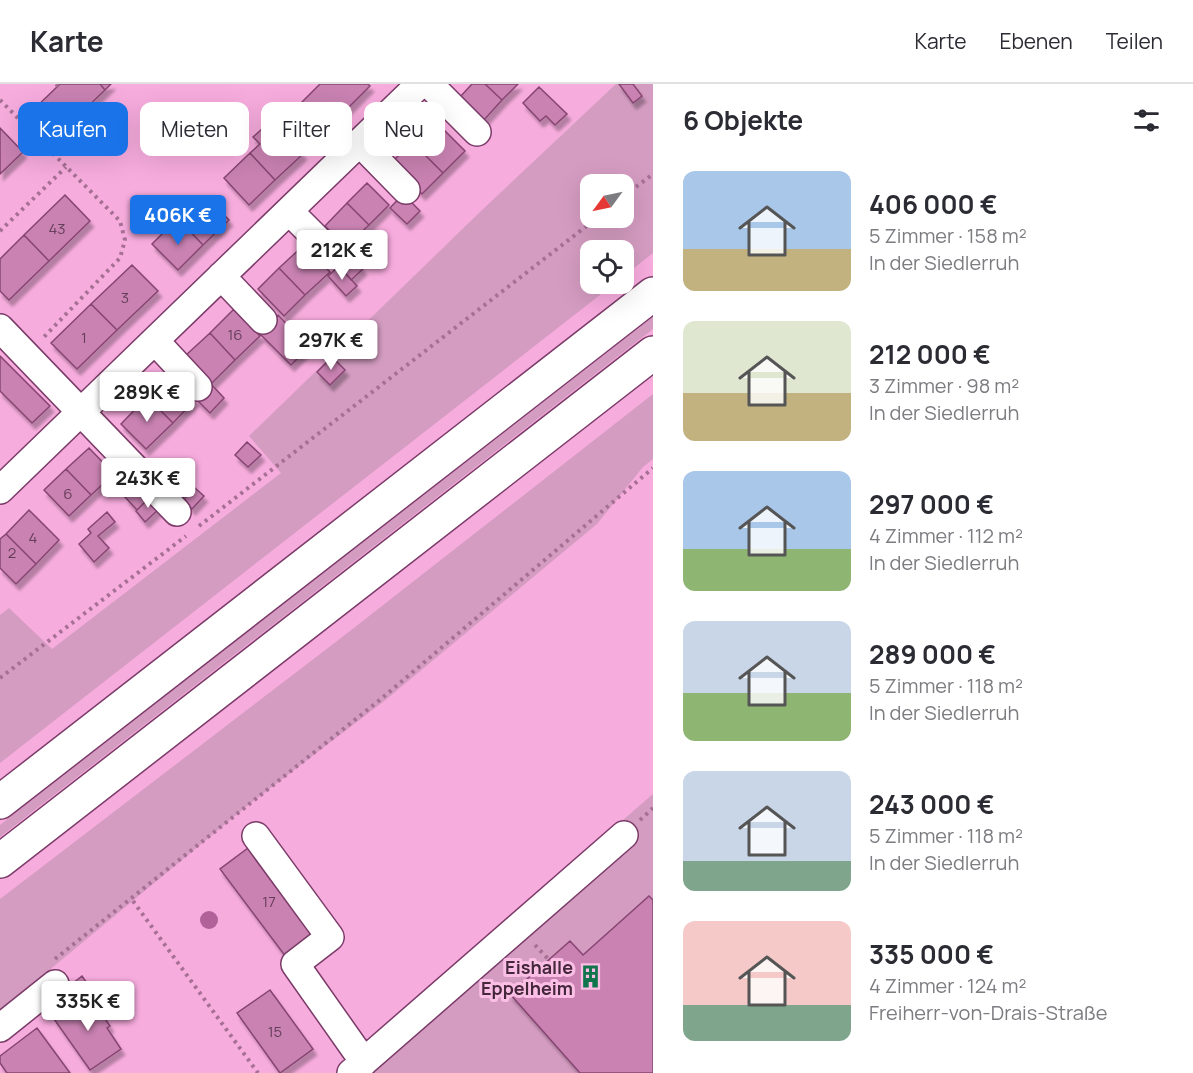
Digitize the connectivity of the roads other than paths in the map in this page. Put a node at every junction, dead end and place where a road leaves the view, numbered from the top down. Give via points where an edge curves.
1 (420, 84) edge
2 (429, 84) edge
3 (477, 132) dead end
4 (360, 143) junction
5 (406, 190) dead end
6 (289, 211) junction
7 (331, 253) dead end
8 (221, 276) junction
9 (653, 294) edge
10 (264, 320) dead end
11 (0, 328) edge
12 (155, 341) junction
13 (653, 353) edge
14 (198, 387) dead end
15 (80, 412) junction
16 (0, 490) edge
17 (177, 512) dead end
18 (0, 802) edge
19 (624, 835) dead end
20 (256, 836) dead end
21 (0, 861) edge
22 (50, 975) road end
23 (0, 1028) edge
24 (358, 1067) edge

1 - 4 street
2 - 3 street
4 - 5 street
4 - 6 street
6 - 7 street
6 - 8 street
8 - 10 street
8 - 12 street
9 - 18 highway
11 - 15 street
12 - 14 street
12 - 15 street
13 - 21 highway
15 - 16 street
15 - 17 street
19 - 24 street
20 - 24 street via 330,937 296,964
22 - 23 street

